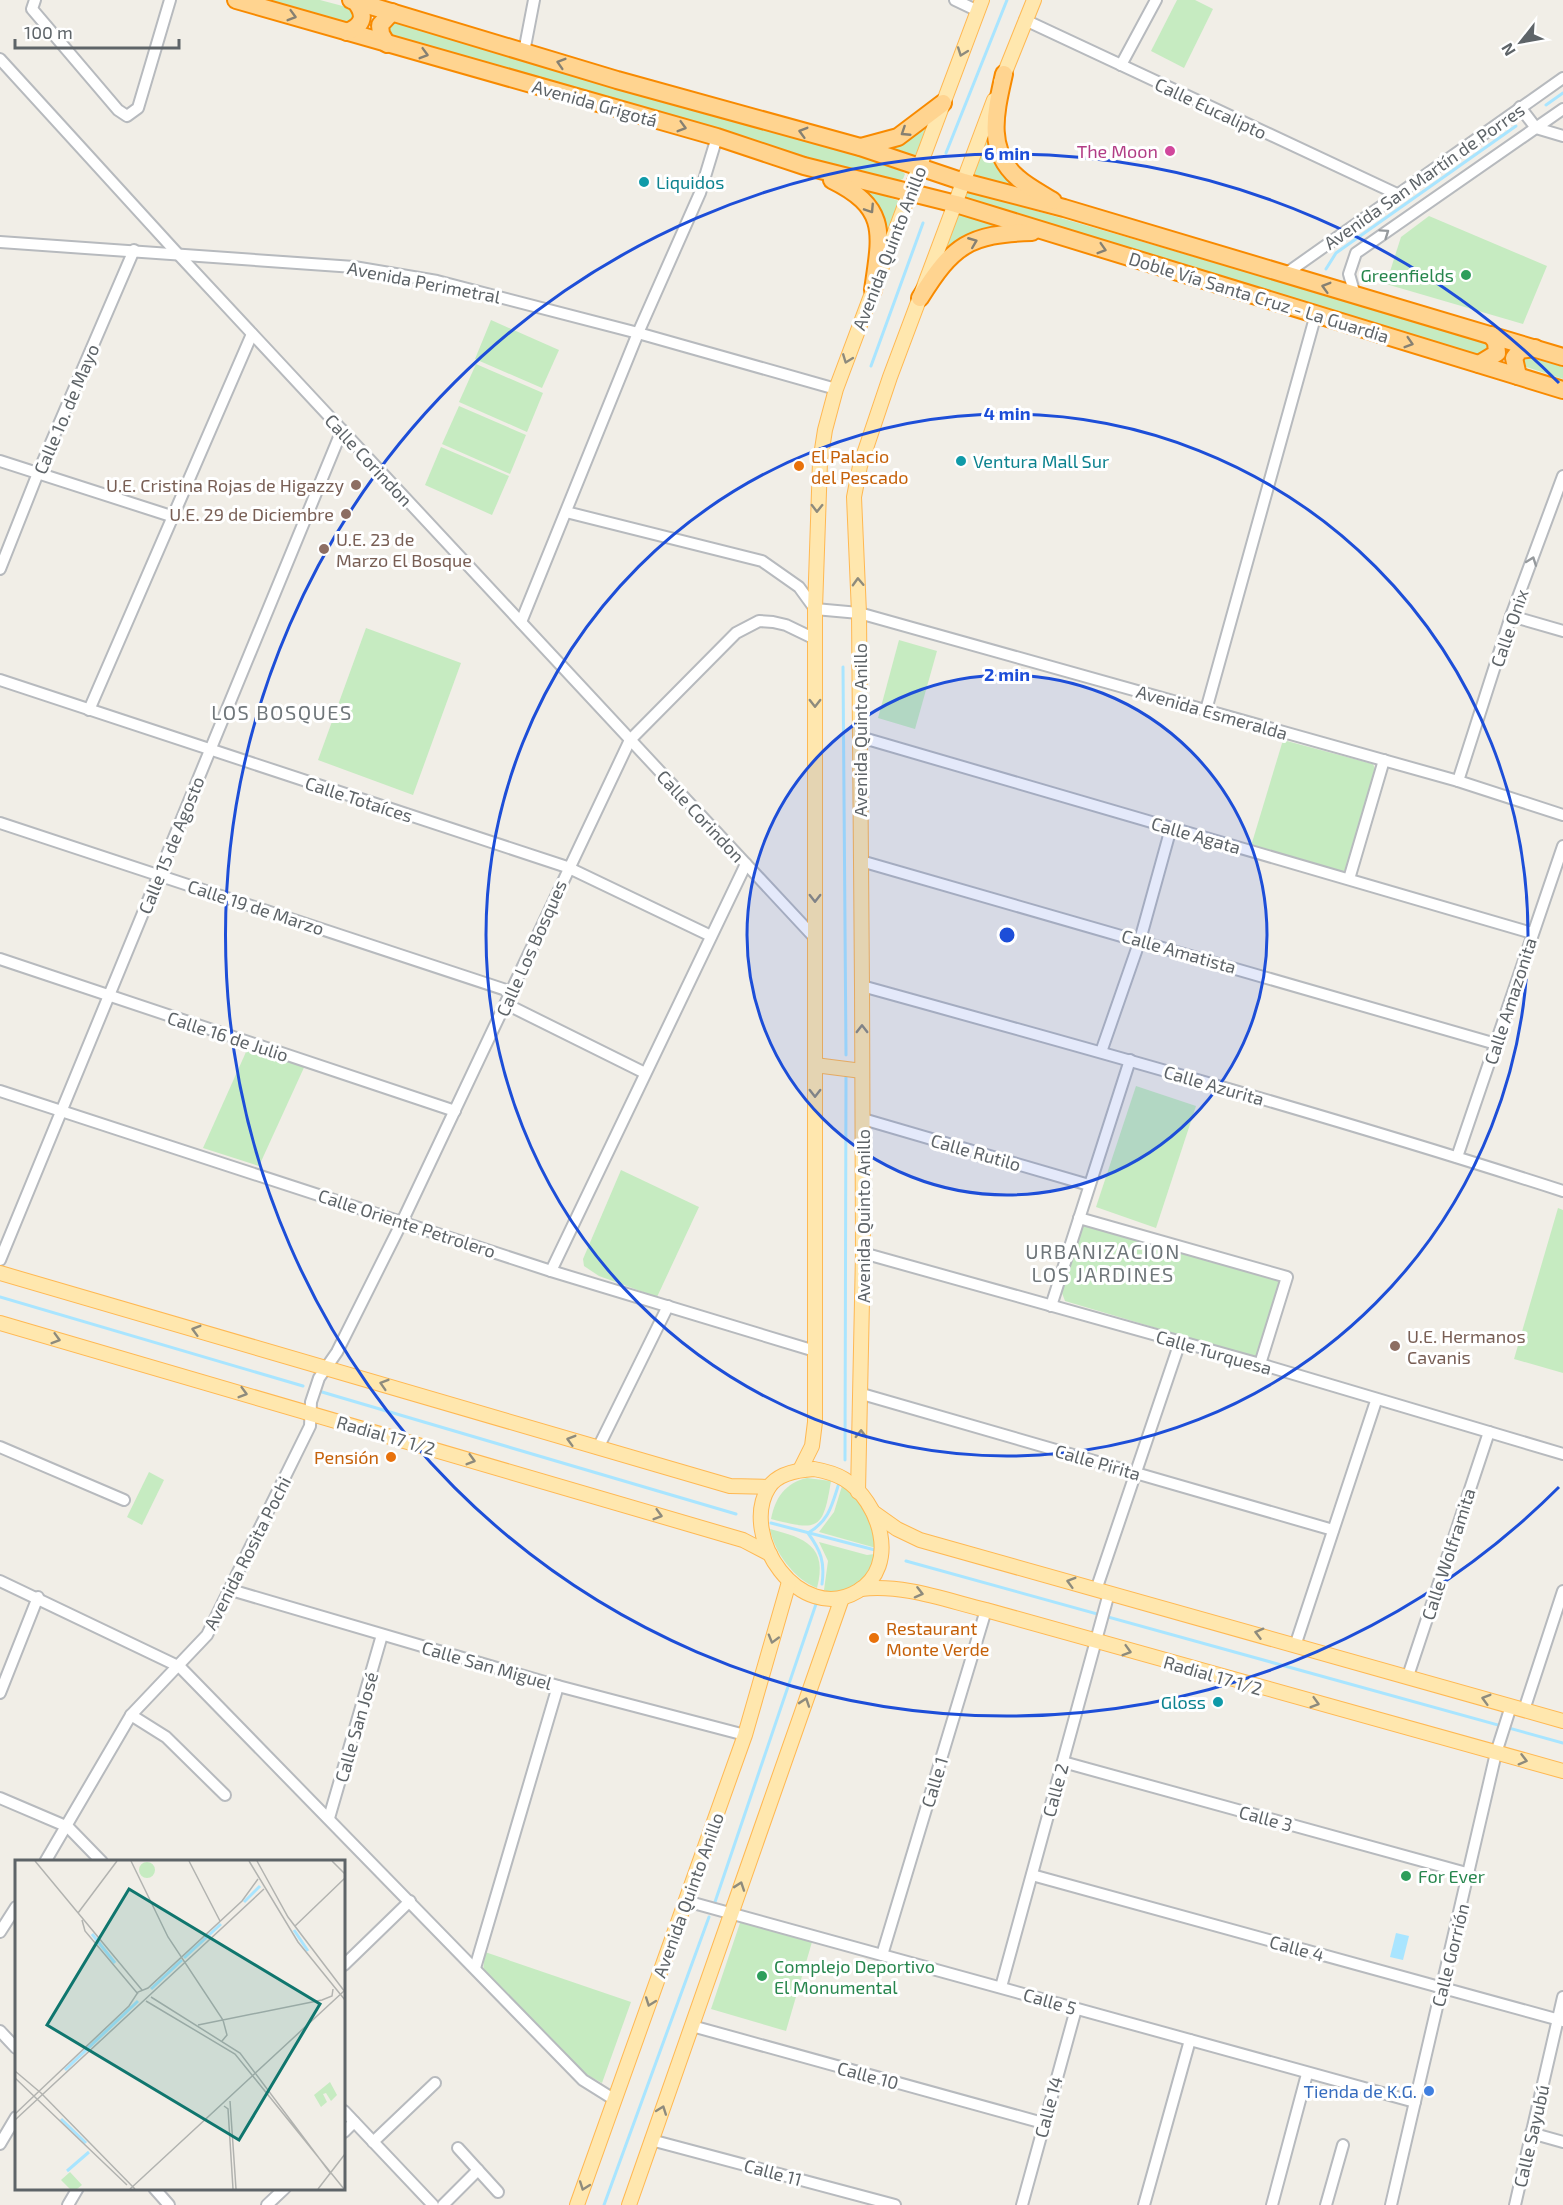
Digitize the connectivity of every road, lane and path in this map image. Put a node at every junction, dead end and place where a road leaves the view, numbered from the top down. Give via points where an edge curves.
1 (35, 0) edge
2 (170, 0) edge
3 (236, 0) edge
4 (534, 0) edge
5 (955, 0) edge
6 (1034, 0) edge
7 (1156, 0) edge
8 (353, 1) edge
9 (980, 5) edge
10 (392, 12) junction
11 (1026, 20) junction
12 (348, 32) junction
13 (387, 44) junction
14 (524, 52) junction
15 (0, 59) edge
16 (1121, 65) junction
17 (1004, 74) junction
18 (1563, 78) edge
19 (943, 103) junction
20 (1520, 107) junction
21 (1563, 109) edge
22 (1536, 128) junction
23 (1563, 136) edge
24 (717, 137) junction
25 (860, 147) junction
26 (804, 166) junction
27 (920, 167) junction
28 (964, 182) junction
29 (910, 192) junction
30 (1397, 194) junction
31 (956, 204) junction
32 (1064, 208) junction
33 (1047, 232) junction
34 (0, 242) edge
35 (134, 250) junction
36 (177, 253) junction
37 (1284, 274) junction
38 (873, 290) junction
39 (1355, 295) junction
40 (920, 298) junction
41 (1316, 314) junction
42 (638, 333) junction
43 (252, 334) junction
44 (1491, 335) junction
45 (1536, 348) junction
46 (1563, 357) edge
47 (1479, 364) junction
48 (1518, 376) junction
49 (836, 389) junction
50 (1563, 390) edge
51 (342, 430) junction
52 (0, 461) edge
53 (38, 473) junction
54 (1563, 476) edge
55 (566, 512) junction
56 (171, 516) junction
57 (0, 569) edge
58 (815, 609) junction
59 (859, 613) junction
60 (1511, 616) junction
61 (521, 622) junction
62 (1563, 631) edge
63 (815, 639) junction
64 (0, 680) edge
65 (89, 710) junction
66 (1206, 710) junction
67 (860, 737) junction
68 (630, 740) junction
69 (210, 751) junction
70 (1384, 760) junction
71 (1458, 781) junction
72 (1563, 815) edge
73 (0, 823) edge
74 (1171, 828) junction
75 (1563, 846) edge
76 (861, 861) junction
77 (746, 864) junction
78 (567, 867) junction
79 (159, 874) junction
80 (1349, 879) junction
81 (1532, 933) junction
82 (711, 936) junction
83 (815, 938) junction
84 (1140, 940) junction
85 (0, 959) edge
86 (862, 986) junction
87 (512, 992) junction
88 (108, 996) junction
89 (506, 1004) junction
90 (1496, 1044) junction
91 (1101, 1052) junction
92 (1130, 1060) junction
93 (815, 1065) junction
94 (862, 1071) junction
95 (645, 1073) junction
96 (0, 1091) edge
97 (62, 1110) junction
98 (455, 1111) junction
99 (863, 1119) junction
100 (1457, 1157) junction
101 (1089, 1185) junction
102 (1563, 1191) edge
103 (1079, 1218) junction
104 (402, 1222) junction
105 (863, 1253) junction
106 (0, 1260) edge
107 (551, 1271) junction
108 (0, 1273) edge
109 (668, 1306) junction
110 (1051, 1306) junction
111 (0, 1323) edge
112 (1180, 1342) junction
113 (815, 1351) junction
114 (1260, 1364) junction
115 (327, 1367) junction
116 (862, 1394) junction
117 (1376, 1401) junction
118 (310, 1413) junction
119 (1489, 1432) junction
120 (0, 1447) edge
121 (598, 1448) junction
122 (1563, 1454) edge
123 (800, 1470) junction
124 (1135, 1473) junction
125 (769, 1486) junction
126 (858, 1492) junction
127 (124, 1500) dead end
128 (873, 1512) junction
129 (1333, 1530) junction
130 (770, 1554) junction
131 (0, 1581) edge
132 (789, 1582) junction
133 (861, 1589) junction
134 (231, 1590) junction
135 (1563, 1591) edge
136 (1104, 1596) junction
137 (38, 1597) junction
138 (842, 1598) junction
139 (986, 1610) junction
140 (382, 1635) junction
141 (1097, 1638) junction
142 (1296, 1643) junction
143 (180, 1667) junction
144 (1408, 1676) junction
145 (558, 1686) junction
146 (0, 1693) edge
147 (1514, 1710) junction
148 (131, 1715) junction
149 (1563, 1721) edge
150 (745, 1735) junction
151 (1497, 1749) junction
152 (1063, 1762) junction
153 (1563, 1771) edge
154 (225, 1795) dead end
155 (0, 1798) edge
156 (330, 1818) junction
157 (68, 1827) junction
158 (46, 1860) edge
159 (100, 1860) edge
160 (1470, 1874) junction
161 (1032, 1875) junction
162 (410, 1901) junction
163 (686, 1901) junction
164 (15, 1909) edge
165 (730, 1915) junction
166 (0, 1932) edge
167 (882, 1955) junction
168 (345, 1964) edge
169 (475, 1968) junction
170 (1001, 1987) junction
171 (1443, 1988) junction
172 (1563, 1997) edge
173 (1076, 2009) junction
174 (1560, 2020) edge
175 (692, 2026) junction
176 (0, 2031) edge
177 (1190, 2040) junction
178 (15, 2047) edge
179 (1307, 2074) junction
180 (435, 2083) dead end
181 (615, 2100) junction
182 (1415, 2102) junction
183 (345, 2112) edge
184 (15, 2118) edge
185 (354, 2122) junction
186 (1043, 2123) junction
187 (345, 2131) edge
188 (1531, 2133) junction
189 (651, 2140) junction
190 (373, 2142) junction
191 (1563, 2142) edge
192 (0, 2144) edge
193 (1342, 2145) dead end
194 (458, 2148) dead end
195 (478, 2170) junction
196 (77, 2190) edge
197 (156, 2190) edge
198 (283, 2190) edge
199 (498, 2192) dead end
200 (68, 2205) edge
201 (169, 2205) edge
202 (267, 2205) edge
203 (433, 2205) edge
204 (443, 2205) edge
205 (577, 2205) edge
206 (629, 2205) edge
207 (895, 2205) edge
208 (1022, 2205) edge
209 (1144, 2205) edge
210 (1272, 2205) edge
211 (1326, 2205) edge
212 (1391, 2205) edge
213 (1515, 2205) edge

1 - 2 street via 32,9 127,116 138,108
3 -> 12 highway, Avenida Grigotá
4 - 14 street
5 - 9 street
6 - 11 main road, Avenida Quinto Anillo
7 - 16 street
8 - 10 highway, Avenida Grigotá
8 - 12 highway via 362,10 363,20 358,28
9 -> 19 main road, Avenida Quinto Anillo
10 - 13 highway via 381,25
10 - 14 highway, Avenida Grigotá
11 - 16 street, Calle Eucalipto
11 - 17 main road, Avenida Quinto Anillo
12 - 13 highway, Avenida Grigotá
13 -> 24 highway, Avenida Grigotá
25 -> 14 highway, Avenida Grigotá
15 - 36 street, Calle Corindon
16 - 30 street, Calle Eucalipto
17 - 28 main road, Avenida Quinto Anillo
17 - 32 highway via 994,118 998,151 1020,180
18 - 20 street, Avenida San Martín de Porres
19 -> 25 highway via 898,137
19 - 27 main road, Avenida Quinto Anillo
20 - 22 street
20 - 30 street, Avenida San Martín de Porres
21 - 22 street, Avenida San Martín de Porres
22 - 23 street
39 -> 22 street, Avenida San Martín de Porres via 1350,274 1356,253
24 - 26 highway, Avenida Grigotá
24 - 42 street via 700,193
25 - 27 highway, Avenida Grigotá
26 - 29 highway, Avenida Grigotá
26 -> 38 highway via 856,192 873,212 879,235
27 - 28 highway, Avenida Grigotá
27 - 29 main road, Avenida Quinto Anillo
28 - 31 main road, Avenida Quinto Anillo
28 - 32 highway, Doble Vía Santa Cruz - La Guardia
29 - 31 highway, Avenida Grigotá
29 - 38 main road, Avenida Quinto Anillo
30 - 37 street, Avenida San Martín de Porres
31 - 33 highway, Doble Vía Santa Cruz - La Guardia
31 - 40 main road, Avenida Quinto Anillo
32 - 37 highway, Doble Vía Santa Cruz - La Guardia
40 -> 33 highway via 939,268 955,251 972,241 1014,232
33 -> 41 highway, Doble Vía Santa Cruz - La Guardia
34 - 35 street, Avenida Perimetral
35 - 36 street, Avenida Perimetral
35 - 53 street, Calle 1o. de Mayo
36 - 42 street, Avenida Perimetral via 354,267 437,281
36 - 43 street, Calle Corindon
39 -> 37 highway, Doble Vía Santa Cruz - La Guardia
38 -> 49 main road, Avenida Quinto Anillo
39 - 44 highway, Doble Vía Santa Cruz - La Guardia
59 -> 40 main road, Avenida Quinto Anillo via 854,497 860,466
41 -> 47 highway, Doble Vía Santa Cruz - La Guardia
41 - 66 street
42 - 49 street, Avenida Perimetral
42 - 55 street
43 - 51 street, Calle Corindon
43 - 56 street
44 - 45 highway, Doble Vía Santa Cruz - La Guardia
44 - 47 highway via 1497,353
45 - 46 highway, Doble Vía Santa Cruz - La Guardia
45 - 48 highway via 1520,350 1514,358
47 - 48 highway, Doble Vía Santa Cruz - La Guardia
48 - 50 highway, Doble Vía Santa Cruz - La Guardia
49 -> 58 main road, Avenida Quinto Anillo via 820,462
51 - 61 street, Calle Corindon
51 - 69 street, Calle 15 de Agosto
52 - 53 street
53 - 56 street
53 - 57 street, Calle 1o. de Mayo
60 -> 54 street, Calle Onix
55 - 58 street via 762,561 799,587
55 - 61 street
56 - 65 street
58 - 59 street
58 - 63 main road, Avenida Quinto Anillo
59 - 66 street, Avenida Esmeralda
59 - 67 main road, Avenida Quinto Anillo
60 - 62 street
60 - 71 street, Calle Onix
61 - 68 street, Calle Corindon
63 - 68 street, Calle Los Bosques via 773,622 759,621 736,633
63 -> 83 main road, Avenida Quinto Anillo
64 - 65 street, Calle Totaíces
65 - 69 street, Calle Totaíces
66 - 70 street, Avenida Esmeralda
67 - 74 street, Calle Agata
67 - 76 main road, Avenida Quinto Anillo
68 - 77 street, Calle Corindon
68 - 78 street, Calle Los Bosques
69 - 78 street, Calle Totaíces
69 - 79 street, Calle 15 de Agosto
70 - 71 street, Avenida Esmeralda
70 - 80 street
71 - 72 street, Avenida Esmeralda
73 - 79 street, Calle 19 de Marzo
74 - 80 street, Calle Agata
74 - 84 street
75 - 81 street, Calle Amazonita
76 - 84 street, Calle Amatista
76 - 86 main road, Avenida Quinto Anillo
77 - 82 street
77 - 83 street, Calle Corindon
78 - 82 street, Calle Totaíces
78 - 87 street, Calle Los Bosques
79 - 87 street, Calle 19 de Marzo
79 - 88 street, Calle 15 de Agosto
80 - 81 street, Calle Agata
81 - 90 street, Calle Amazonita
82 - 95 street
83 - 93 main road, Avenida Quinto Anillo
84 - 90 street, Calle Amatista
84 - 91 street
85 - 88 street, Calle 16 de Julio
86 - 91 street, Calle Azurita
94 -> 86 main road, Avenida Quinto Anillo
87 - 89 street, Calle Los Bosques
88 - 97 street, Calle 15 de Agosto
88 - 98 street, Calle 16 de Julio
89 - 95 street
89 - 98 street, Calle Los Bosques
90 - 100 street, Calle Amazonita
91 - 92 street, Calle Azurita
92 - 100 street, Calle Azurita
92 - 101 street
93 - 94 main road
93 -> 113 main road, Avenida Quinto Anillo
94 - 99 main road, Avenida Quinto Anillo
95 - 107 street
96 - 97 street, Calle Oriente Petrolero
97 - 104 street, Calle Oriente Petrolero
97 - 106 street, Calle 15 de Agosto
98 - 104 street, Calle Los Bosques
99 - 101 street, Calle Rutilo
99 - 105 main road, Avenida Quinto Anillo
100 - 102 street, Calle Azurita
101 - 103 street
103 - 110 street
103 - 114 street via 1287,1277
104 - 107 street, Calle Oriente Petrolero
104 - 115 street, Calle Los Bosques
105 - 110 street, Calle Turquesa
105 - 116 main road, Avenida Quinto Anillo
107 - 109 street, Calle Oriente Petrolero
115 -> 108 main road
109 - 113 street, Calle Oriente Petrolero
109 - 121 street
110 - 112 street, Calle Turquesa
111 -> 118 main road, Radial 17 1/2
112 - 114 street, Calle Turquesa
112 - 124 street, Calle 2
113 - 123 main road, Avenida Quinto Anillo via 812,1446
114 - 117 street, Calle Turquesa
115 - 118 street, Avenida Rosita Pochi via 319,1378
121 -> 115 main road
116 - 124 street, Calle Pirita
126 -> 116 main road, Avenida Quinto Anillo
117 - 119 street, Calle Turquesa
117 - 129 street
118 -> 130 main road, Radial 17 1/2 via 743,1540
118 - 134 street, Avenida Rosita Pochi via 310,1426
119 - 122 street, Calle Turquesa
119 - 144 street, Calle Wolframita
120 - 127 street
121 - 125 main road via 730,1486
123 - 125 main road via 783,1475
123 - 126 main road via 830,1472
124 - 129 street, Calle Pirita
124 - 136 street, Calle 2
125 - 130 main road via 762,1507 762,1526
126 - 128 main road
128 - 133 main road via 883,1547 878,1569
136 -> 128 main road via 920,1540
129 - 142 street
130 - 132 main road
131 - 137 street
132 - 138 main road via 824,1601
132 -> 150 main road, Avenida Quinto Anillo
133 - 138 main road
133 -> 139 main road, Radial 17 1/2 via 902,1589
134 - 140 street, Calle San Miguel
134 - 143 street, Avenida Rosita Pochi via 207,1635
135 - 147 street, Calle Gorrión
136 - 141 street, Calle 2
142 -> 136 main road
137 - 143 street
137 - 146 street
165 -> 138 main road
139 - 141 main road, Radial 17 1/2
139 - 167 street, Calle 1
140 - 145 street, Calle San Miguel
140 - 156 street, Calle San José
141 -> 151 main road, Radial 17 1/2
141 - 152 street, Calle 2
142 - 144 main road
143 - 148 street, Avenida Rosita Pochi
143 - 156 street
147 -> 144 main road
145 - 150 street, Calle San Miguel
145 - 169 street
147 - 149 main road
147 - 151 street, Calle Gorrión
148 - 154 street via 166,1737
148 - 157 street, Avenida Rosita Pochi
150 - 163 main road, Avenida Quinto Anillo
151 -> 153 main road, Radial 17 1/2
151 - 160 street, Calle Gorrión
152 - 160 street, Calle 3
152 - 161 street, Calle 2
155 - 157 street
156 - 162 street
157 - 158 street, Avenida Rosita Pochi
157 - 159 street
160 - 171 street, Calle Gorrión
161 - 170 street, Calle 2
161 - 171 street, Calle 4
162 - 168 street
162 - 169 street
163 - 165 street, Calle 5
163 -> 181 main road, Avenida Quinto Anillo
164 - 166 street
165 - 167 street, Calle 5
165 - 175 main road
167 - 170 street, Calle 5
169 - 181 street via 583,2080
170 - 173 street, Calle 5
171 - 174 street, Calle 4
171 - 182 street, Calle Gorrión
172 - 174 street, Calle Sayubú
173 - 177 street, Calle 5
173 - 186 street, Calle 14
174 - 188 street, Calle Sayubú
175 - 186 street, Calle 10
189 -> 175 main road
176 - 178 street
177 - 179 street, Calle 5
177 - 209 street
179 - 182 street, Calle 5
179 - 210 street
180 - 190 street
181 -> 205 main road, Avenida Quinto Anillo
182 - 212 street, Calle Gorrión
183 - 185 street
184 - 192 street
185 - 187 street
185 - 190 street
186 - 208 street, Calle 14
188 - 191 street
188 - 213 street, Calle Sayubú
189 - 206 main road
189 - 207 street, Calle 11
190 - 203 street
193 - 211 street
194 - 195 street
195 - 199 street
195 - 204 street
196 - 200 street
197 - 201 street
198 - 202 street

